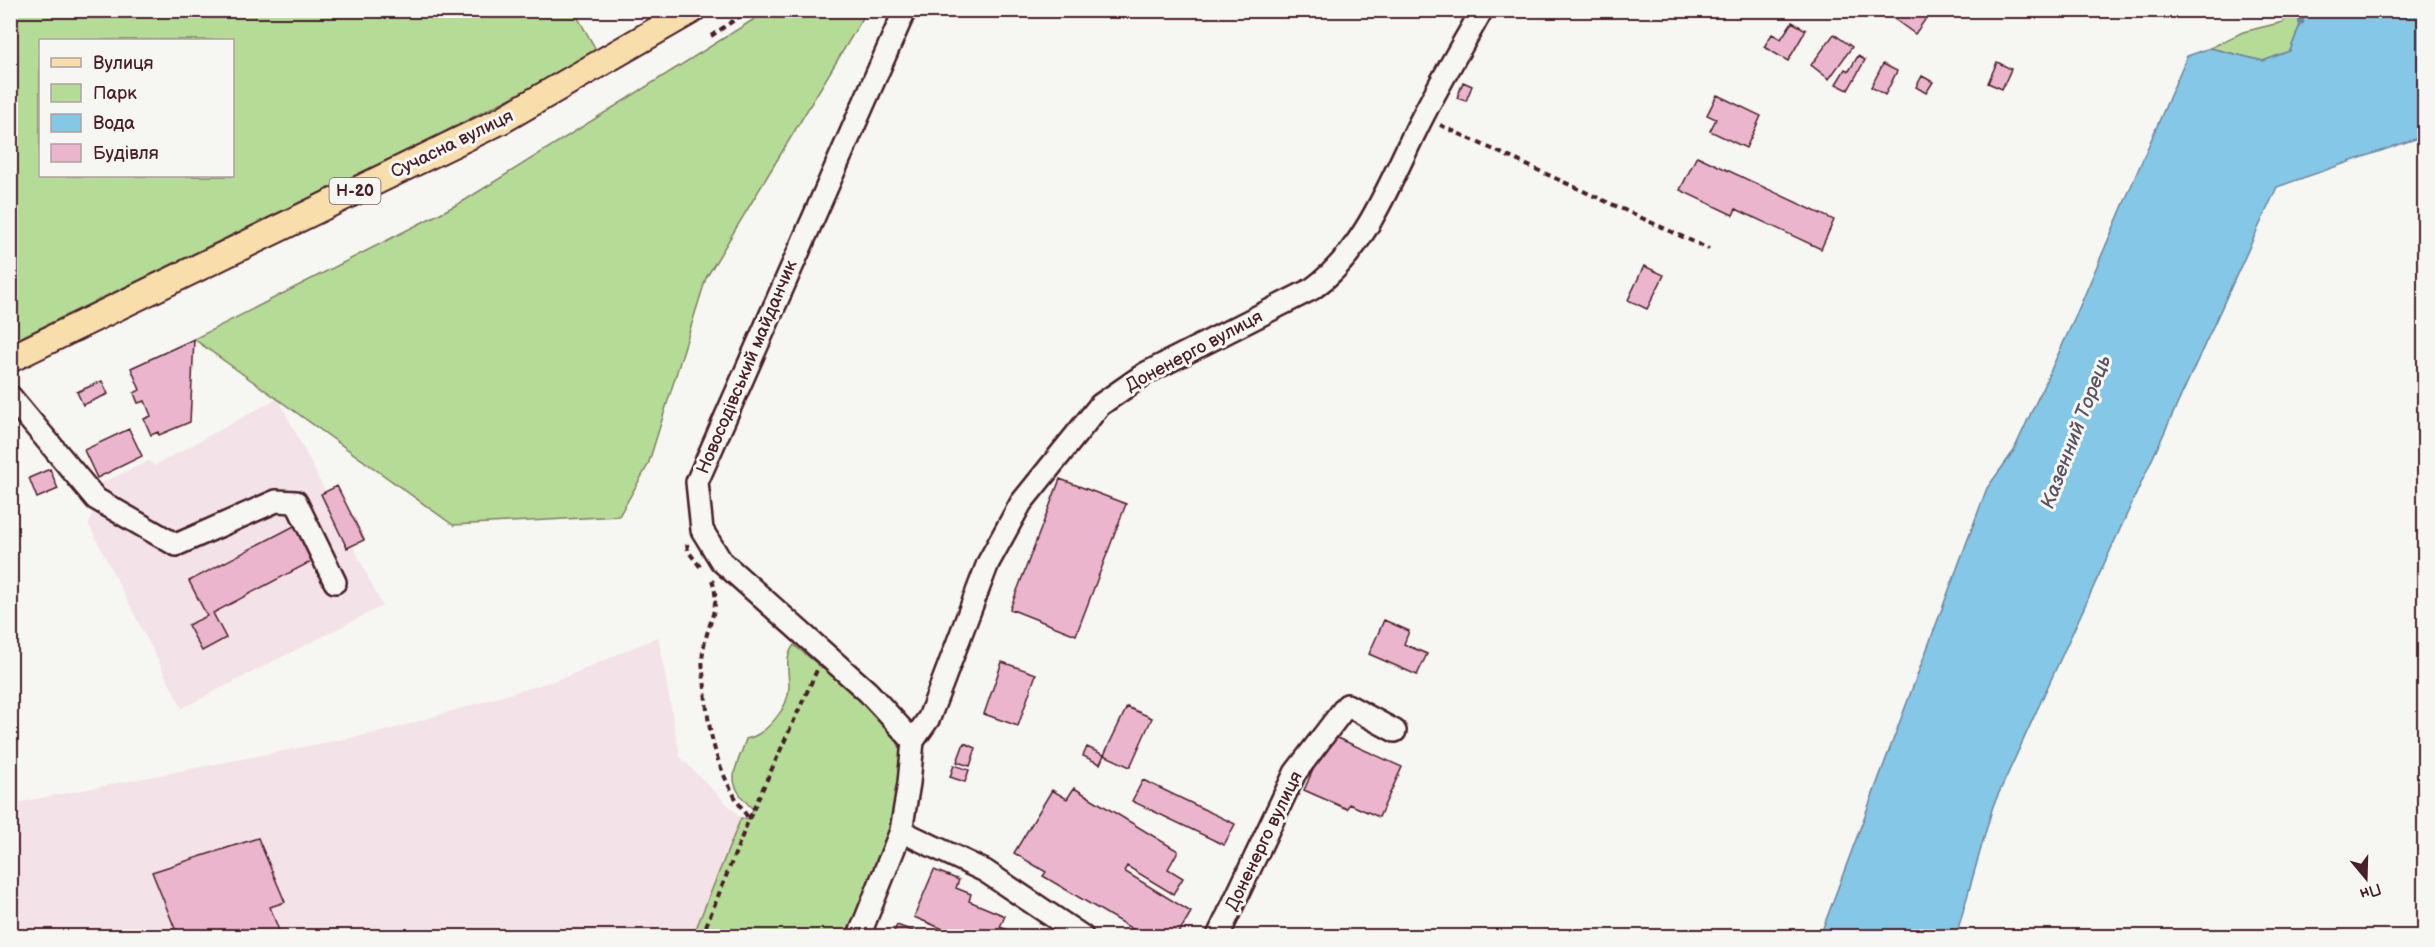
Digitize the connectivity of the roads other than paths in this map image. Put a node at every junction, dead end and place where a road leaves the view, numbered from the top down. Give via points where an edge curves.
1 (905, 10) edge
2 (1482, 10) edge
3 (678, 14) edge
4 (10, 359) edge
5 (10, 396) edge
6 (335, 582) dead end
7 (1395, 731) dead end
8 (913, 741) junction
9 (901, 831) junction
10 (859, 936) edge
11 (1082, 936) edge
12 (1218, 936) edge

1 - 8 street, Новосодівський майданчик via 697,482 702,530 721,561 868,692
2 - 8 street, Доненерго вулиця via 1368,224 1329,277 1146,373 1100,405 1062,449 1021,503 988,563 929,718
3 - 4 main road, Сучасна вулиця / Н-20 via 502,120
5 - 6 street via 96,499 176,545 276,501 296,502
7 - 12 street, Доненерго вулиця via 1347,705 1295,773
8 - 9 street
9 - 10 street
9 - 11 street via 986,871

